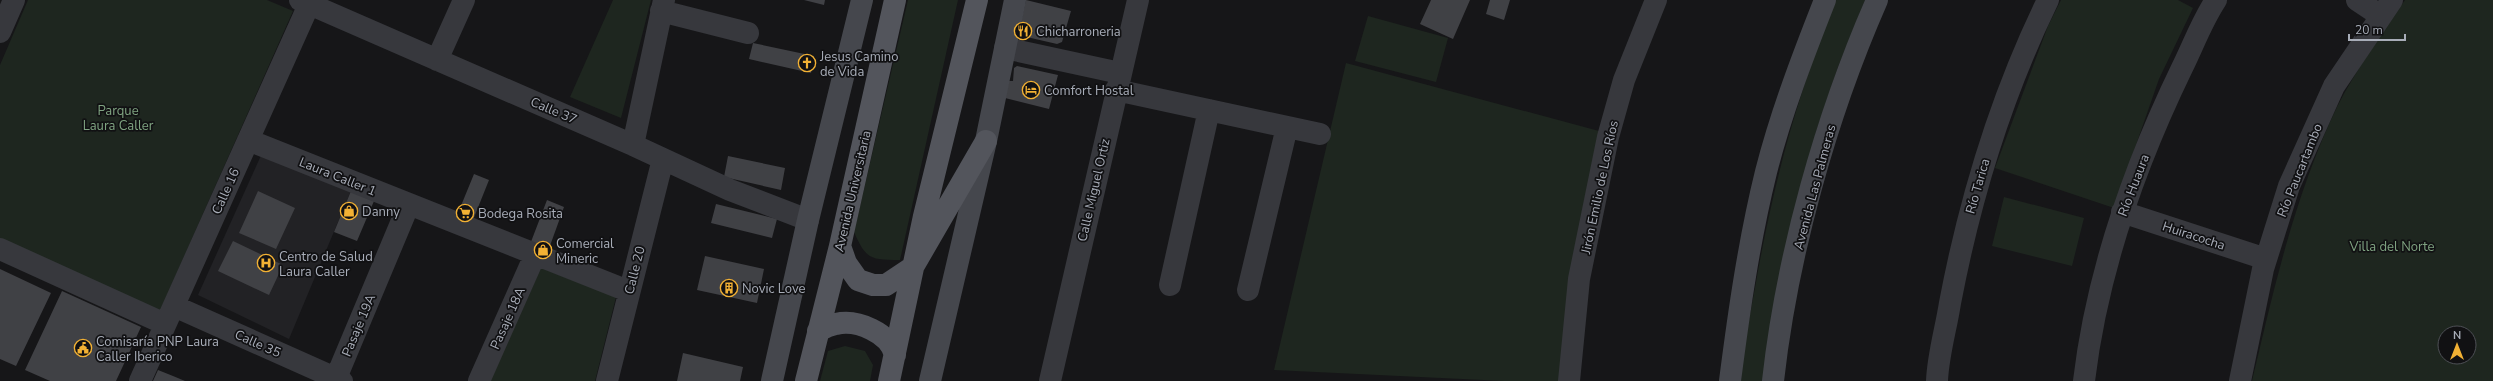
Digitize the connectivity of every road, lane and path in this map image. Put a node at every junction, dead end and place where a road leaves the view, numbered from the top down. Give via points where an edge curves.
1 (14, 0) edge
2 (464, 0) edge
3 (862, 0) edge
4 (895, 0) edge
5 (977, 0) edge
6 (1015, 0) edge
7 (1138, 0) edge
8 (1656, 0) edge
9 (1825, 0) edge
10 (1877, 0) edge
11 (2048, 0) edge
12 (2216, 0) edge
13 (2358, 0) edge
14 (307, 1) edge
15 (662, 6) edge
16 (2387, 8) edge
17 (0, 32) edge
18 (748, 33) dead end
19 (1005, 48) junction
20 (437, 60) junction
21 (1118, 82) junction
22 (1209, 110) junction
23 (1287, 127) junction
24 (1320, 134) dead end
25 (248, 140) junction
26 (986, 141) junction
27 (633, 145) junction
28 (662, 159) junction
29 (409, 204) junction
30 (2122, 212) junction
31 (808, 220) junction
32 (840, 246) junction
33 (0, 249) edge
34 (535, 255) junction
35 (2266, 259) junction
36 (913, 267) junction
37 (1170, 285) dead end
38 (1248, 290) dead end
39 (628, 291) junction
40 (170, 315) junction
41 (818, 330) junction
42 (895, 355) junction
43 (339, 380) edge
44 (140, 381) edge
45 (479, 381) edge
46 (607, 381) edge
47 (772, 381) edge
48 (806, 381) edge
49 (889, 381) edge
50 (930, 381) edge
51 (1050, 381) edge
52 (1569, 381) edge
53 (1730, 381) edge
54 (1773, 381) edge
55 (1937, 381) edge
56 (2084, 381) edge
57 (2240, 381) edge

1 - 17 street
2 - 20 street
3 - 31 main road
4 - 32 main road, Avenida Universitaria
5 - 36 main road
6 - 19 main road
7 - 21 street, Calle Miguel Ortiz
8 - 52 street, Jirón Emilio de Los Ríos via 1624,80 1608,137 1579,279
9 - 53 main road via 1796,75 1767,172 1749,253
10 - 54 main road, Avenida Las Palmeras via 1832,119 1808,204 1788,289
11 - 55 street, Río Tarica via 2019,64 1981,170 1962,239
12 - 30 street, Río Huaura via 2160,113
13 - 16 street
14 - 20 street, Calle 37
14 - 25 street, Calle 16
15 - 18 street
15 - 27 street
16 - 35 street, Río Paucartambo via 2334,86 2289,186
19 - 21 street
19 - 26 main road
20 - 27 street, Calle 37
21 - 22 street
21 - 51 street, Calle Miguel Ortiz
22 - 23 street
22 - 37 street
23 - 24 street
23 - 38 street
25 - 29 street, Laura Caller 1
25 - 40 street, Calle 16
26 - 36 main road
26 - 50 main road
27 - 28 street, Calle 37
28 - 31 street, Calle 37 via 730,190
28 - 39 street, Calle 20
29 - 34 street, Laura Caller 1
29 - 43 street, Pasaje 19A
30 - 35 street, Huiracocha
30 - 56 street, Río Huaura via 2099,299
31 - 47 main road
32 - 36 main road via 846,263 858,280 872,285 886,285
32 - 41 main road, Avenida Universitaria
33 - 40 street, Calle 35
34 - 39 street, Laura Caller 1
34 - 45 street, Pasaje 18A
35 - 57 street, Río Paucartambo
36 - 42 main road
39 - 46 street, Calle 20
40 - 43 street, Calle 35
40 - 44 street, Calle 16
41 - 42 main road via 836,323 870,328 893,348
41 - 48 main road, Avenida Universitaria
42 - 49 main road

